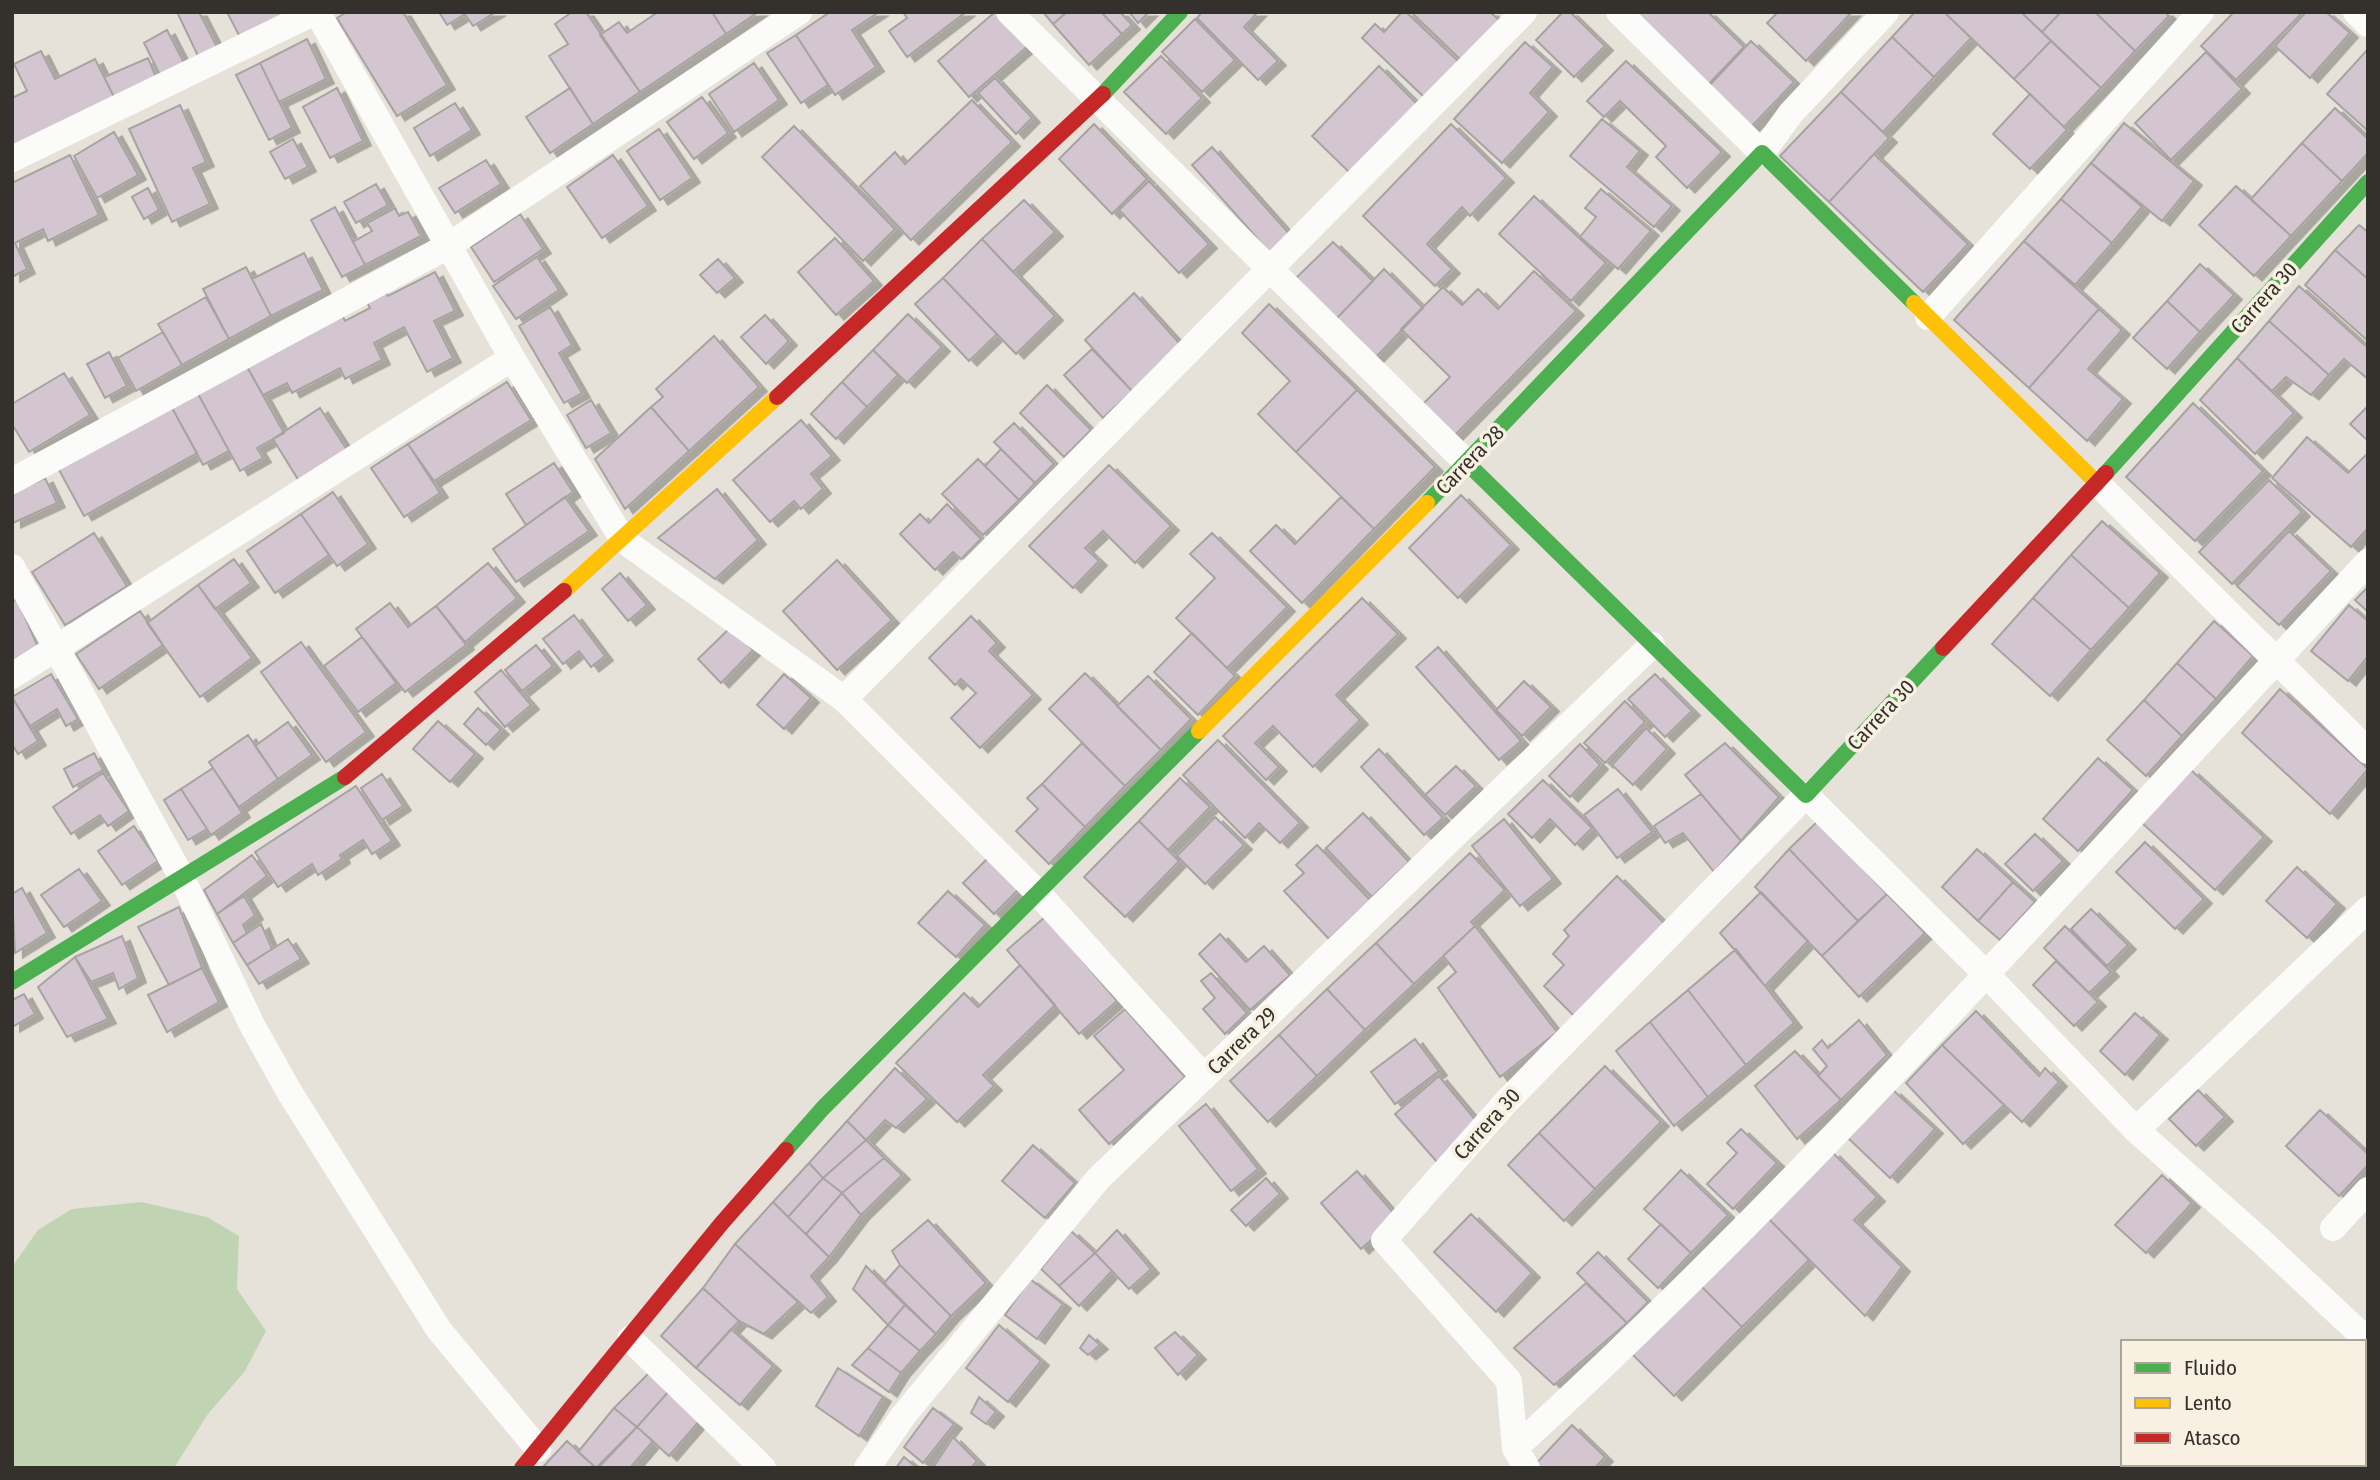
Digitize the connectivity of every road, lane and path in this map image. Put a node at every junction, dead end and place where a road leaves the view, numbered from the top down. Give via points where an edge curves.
1 (316, 12) edge
2 (799, 12) edge
3 (1009, 12) edge
4 (1180, 12) edge
5 (1524, 12) edge
6 (1619, 12) edge
7 (1886, 12) edge
8 (2202, 12) edge
9 (2356, 12) edge
10 (2368, 24) edge
11 (1098, 100) junction
12 (1762, 153) junction
13 (12, 159) edge
14 (2368, 182) edge
15 (448, 246) junction
16 (1270, 269) junction
17 (1928, 317) junction
18 (512, 358) junction
19 (1467, 463) junction
20 (12, 481) edge
21 (2097, 483) junction
22 (623, 540) junction
23 (2368, 562) edge
24 (12, 567) edge
25 (1652, 645) junction
26 (54, 649) junction
27 (2276, 660) junction
28 (12, 676) edge
29 (844, 699) junction
30 (2368, 751) edge
31 (1806, 795) junction
32 (182, 878) junction
33 (1038, 893) junction
34 (2368, 909) edge
35 (1987, 975) junction
36 (12, 982) edge
37 (1204, 1077) junction
38 (2136, 1130) junction
39 (2368, 1190) edge
40 (2333, 1228) dead end
41 (630, 1339) junction
42 (2368, 1341) edge
43 (530, 1458) edge
44 (1521, 1458) edge
45 (763, 1468) edge
46 (867, 1468) edge

1 - 13 street
1 - 15 street
2 - 15 street
3 - 11 street
4 - 11 main road
5 - 16 street
6 - 12 street
7 - 12 street, Carrera 28 via 1791,113
8 - 17 street
9 - 10 street
11 - 16 street
11 - 22 main road
12 - 17 main road
12 - 19 main road, Carrera 28
14 - 21 main road, Carrera 30
15 - 18 street
15 - 20 street
16 - 19 street
16 - 29 street
17 - 21 main road
18 - 22 street
18 - 26 street
19 - 25 main road
19 - 33 main road, Carrera 28
21 - 27 street
21 - 31 main road, Carrera 30
22 - 29 street
22 - 32 main road via 338,783
23 - 27 street
24 - 26 street
25 - 31 main road
25 - 37 street, Carrera 29
26 - 28 street
26 - 32 street
27 - 30 street
27 - 35 street
29 - 33 street
31 - 35 street
31 - 44 street, Carrera 30 via 1506,1102 1384,1240 1509,1381
32 - 36 main road
32 - 43 street via 251,1025 439,1331
33 - 37 street
33 - 41 main road, Carrera 28 via 823,1108 721,1224
34 - 38 street
35 - 38 street
35 - 44 street
37 - 46 street, Carrera 29 via 1098,1180 920,1395
38 - 42 street
39 - 40 street
41 - 43 main road, Carrera 28
41 - 45 street

